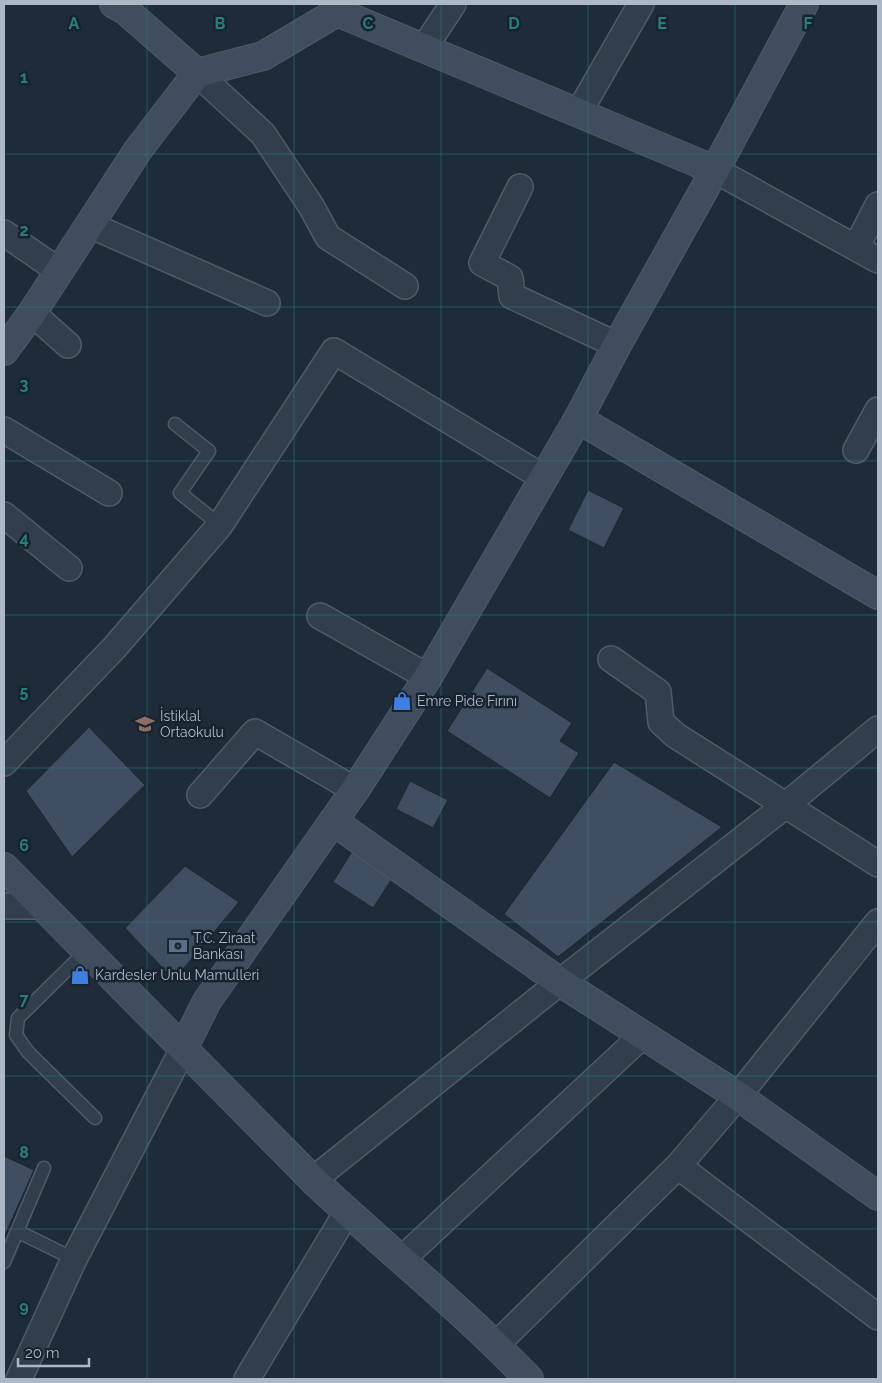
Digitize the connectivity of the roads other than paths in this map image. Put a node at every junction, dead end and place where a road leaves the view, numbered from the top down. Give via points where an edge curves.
1 (453, 4) edge
2 (641, 4) edge
3 (804, 4) edge
4 (123, 6) edge
5 (338, 8) edge
6 (424, 48) junction
7 (197, 73) junction
8 (579, 112) junction
9 (715, 170) junction
10 (520, 186) dead end
11 (878, 206) edge
12 (90, 225) junction
13 (4, 233) edge
14 (856, 248) junction
15 (878, 260) edge
16 (59, 271) junction
17 (405, 286) dead end
18 (267, 303) dead end
19 (32, 313) junction
20 (68, 345) dead end
21 (617, 345) junction
22 (4, 351) edge
23 (878, 410) edge
24 (578, 419) junction
25 (175, 424) dead end
26 (4, 430) edge
27 (856, 450) dead end
28 (544, 478) junction
29 (109, 493) dead end
30 (4, 514) edge
31 (220, 525) junction
32 (69, 568) dead end
33 (878, 596) edge
34 (320, 616) dead end
35 (611, 659) dead end
36 (428, 677) junction
37 (878, 730) edge
38 (4, 763) edge
39 (356, 790) junction
40 (200, 796) dead end
41 (786, 805) junction
42 (333, 821) junction
43 (878, 864) edge
44 (4, 867) edge
45 (4, 906) edge
46 (42, 906) junction
47 (878, 922) edge
48 (86, 951) junction
49 (560, 982) junction
50 (643, 1035) junction
51 (183, 1049) junction
52 (738, 1096) junction
53 (94, 1118) dead end
54 (678, 1166) junction
55 (44, 1168) dead end
56 (313, 1180) junction
57 (878, 1196) edge
58 (347, 1212) junction
59 (17, 1231) junction
60 (74, 1259) junction
61 (401, 1260) junction
62 (4, 1262) edge
63 (878, 1317) edge
64 (496, 1345) junction
65 (19, 1379) edge
66 (247, 1379) edge
67 (529, 1379) edge

1 - 6 street
2 - 8 street
3 - 9 street
4 - 7 street
5 - 6 street
5 - 7 street via 264,56
6 - 8 street
7 - 12 street via 138,150
7 - 17 street via 263,134 328,236
8 - 9 street
9 - 14 street
9 - 21 street
10 - 21 street via 482,264 510,278 512,296
11 - 14 street
12 - 16 street
12 - 18 street
13 - 16 street
14 - 15 street
16 - 19 street
19 - 20 street
19 - 22 street
21 - 24 street
23 - 27 street
24 - 28 street
24 - 33 street
25 - 31 lane via 209,451 180,493
26 - 29 street
28 - 31 street via 334,351
28 - 36 street
30 - 32 street
31 - 38 street via 114,647
34 - 36 street
35 - 41 street via 658,692 661,722 675,735
36 - 39 street
37 - 41 street
39 - 40 street via 255,732
39 - 42 street
41 - 43 street
41 - 49 street
42 - 49 street
42 - 51 street via 207,1001
44 - 46 street
45 - 46 street
46 - 48 street
47 - 52 street
48 - 51 street
48 - 53 lane via 18,1018 16,1035 28,1052
49 - 50 street
49 - 56 street
50 - 52 street
50 - 61 street
51 - 56 street
51 - 60 street
52 - 54 street
52 - 57 street
54 - 63 street
54 - 64 street
55 - 59 lane
56 - 58 street
58 - 61 street
58 - 66 street
59 - 60 lane
59 - 62 lane
60 - 65 street
61 - 64 street
64 - 67 street

